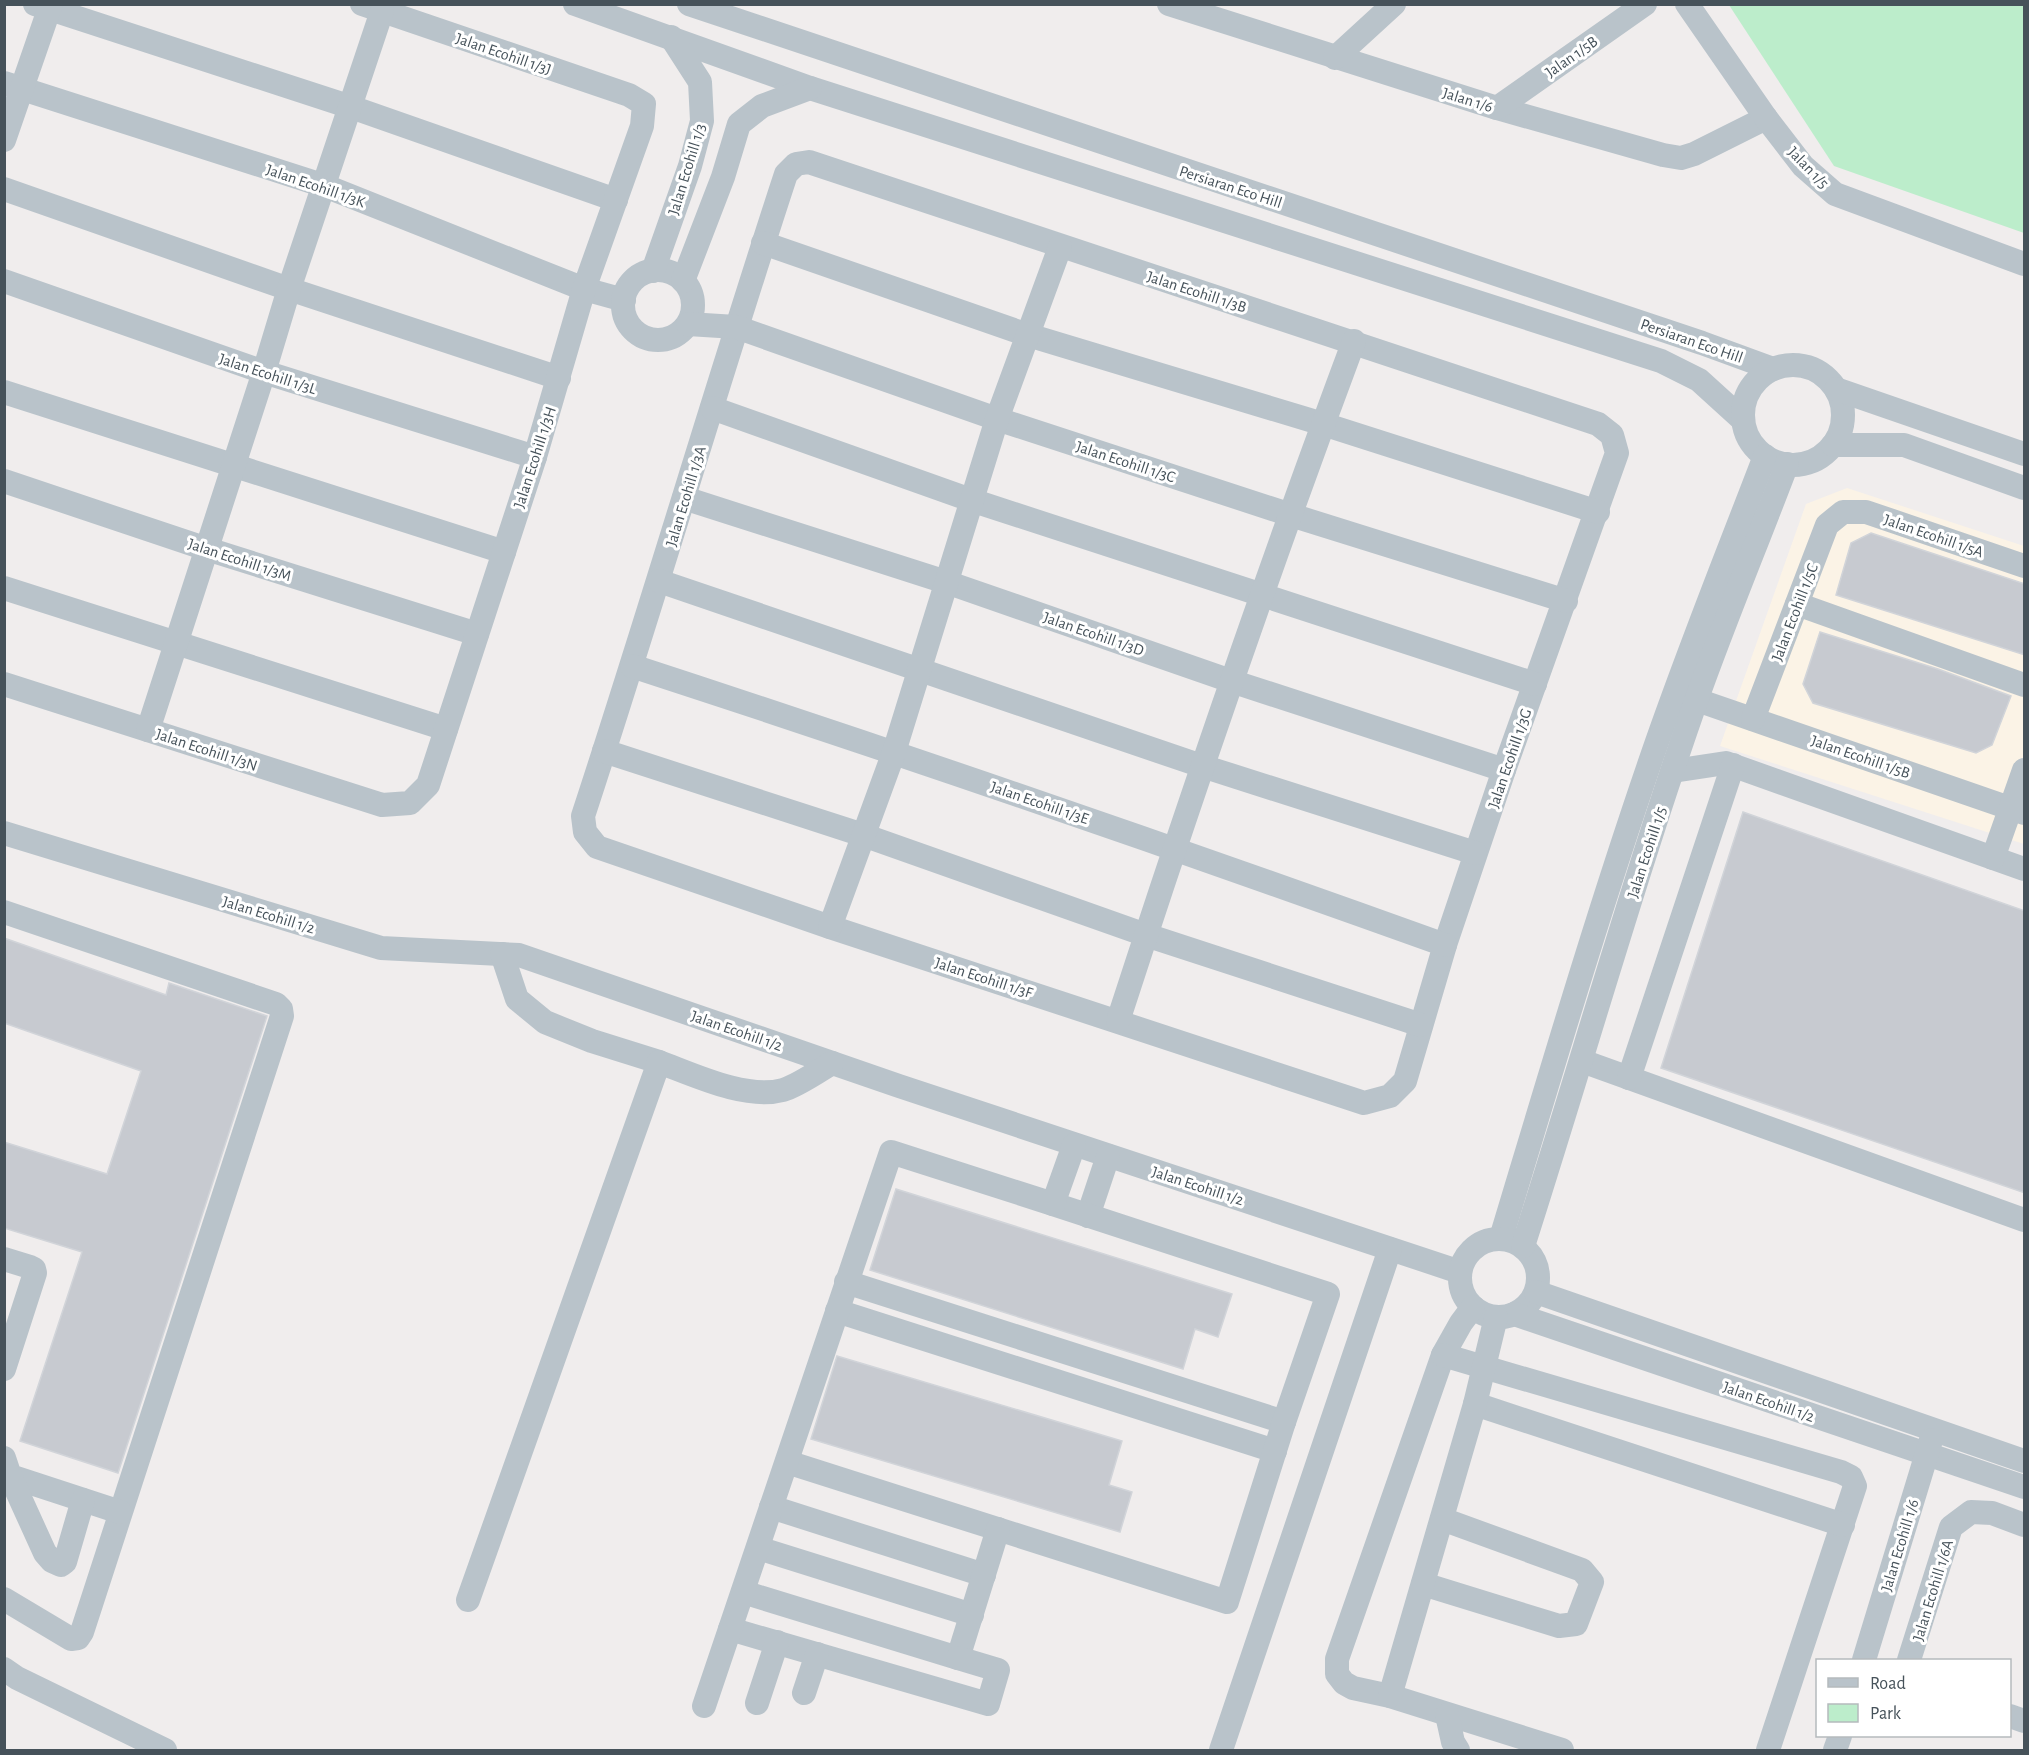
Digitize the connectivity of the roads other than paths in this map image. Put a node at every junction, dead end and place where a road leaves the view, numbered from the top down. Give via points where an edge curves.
1 (575, 4) edge
2 (688, 4) edge
3 (721, 4) edge
4 (1169, 4) edge
5 (1394, 4) edge
6 (1645, 4) edge
7 (1687, 4) edge
8 (45, 6) edge
9 (372, 8) edge
10 (750, 25) junction
11 (671, 37) junction
12 (1335, 58) junction
13 (13, 86) edge
14 (810, 88) junction
15 (644, 104) joint
16 (351, 106) junction
17 (1497, 108) junction
18 (1766, 118) junction
19 (4, 140) edge
20 (796, 164) joint
21 (325, 186) junction
22 (4, 189) edge
23 (616, 200) junction
24 (763, 243) junction
25 (1060, 247) junction
26 (2025, 264) edge
27 (653, 271) junction
28 (4, 281) edge
29 (683, 281) junction
30 (289, 289) junction
31 (584, 289) junction
32 (624, 300) junction
33 (688, 324) junction
34 (736, 327) junction
35 (1028, 335) junction
36 (1354, 341) junction
37 (1773, 369) junction
38 (264, 372) junction
39 (559, 378) junction
40 (1836, 389) junction
41 (4, 392) edge
42 (712, 408) junction
43 (997, 419) junction
44 (1743, 420) junction
45 (1323, 424) junction
46 (1598, 424) joint
47 (1833, 445) junction
48 (2025, 454) edge
49 (535, 456) junction
50 (1776, 460) junction
51 (234, 466) junction
52 (4, 481) edge
53 (2025, 488) edge
54 (684, 498) junction
55 (972, 500) junction
56 (1598, 512) junction
57 (1843, 512) joint
58 (1291, 515) junction
59 (207, 549) junction
60 (504, 552) junction
61 (2025, 566) edge
62 (659, 581) junction
63 (946, 582) junction
64 (4, 588) edge
65 (1262, 595) junction
66 (1566, 601) junction
67 (1797, 604) junction
68 (477, 634) junction
69 (176, 644) junction
70 (632, 666) junction
71 (919, 668) junction
72 (1231, 681) junction
73 (4, 684) edge
74 (1535, 684) junction
75 (2025, 685) edge
76 (1697, 700) junction
77 (1753, 719) junction
78 (446, 729) junction
79 (148, 730) junction
80 (604, 752) junction
81 (894, 752) junction
82 (1733, 765) junction
83 (1202, 766) junction
84 (1504, 770) junction
85 (2025, 770) edge
86 (1673, 771) junction
87 (410, 803) joint
88 (2018, 810) edge
89 (585, 832) joint
90 (4, 833) edge
91 (863, 836) junction
92 (1174, 848) junction
93 (1476, 854) junction
94 (1993, 858) junction
95 (2025, 869) edge
96 (4, 912) edge
97 (830, 927) junction
98 (1146, 935) junction
99 (1445, 945) junction
100 (502, 954) junction
101 (1118, 1021) junction
102 (1421, 1025) junction
103 (1582, 1061) junction
104 (659, 1062) junction
105 (832, 1063) junction
106 (1629, 1078) junction
107 (1390, 1096) joint
108 (1074, 1145) junction
109 (1108, 1156) junction
110 (1053, 1204) junction
111 (1088, 1216) junction
112 (2025, 1220) edge
113 (1501, 1238) junction
114 (1523, 1246) junction
115 (1390, 1248) junction
116 (4, 1259) edge
117 (1460, 1272) junction
118 (846, 1282) junction
119 (1536, 1292) junction
120 (1473, 1307) junction
121 (837, 1311) junction
122 (1505, 1316) junction
123 (1443, 1355) junction
124 (1485, 1368) junction
125 (4, 1369) edge
126 (1475, 1404) junction
127 (1284, 1422) junction
128 (1934, 1429) junction
129 (1275, 1451) junction
130 (1926, 1454) junction
131 (2025, 1461) edge
132 (787, 1462) junction
133 (7, 1467) edge
134 (2025, 1487) edge
135 (83, 1500) junction
136 (771, 1507) junction
137 (120, 1512) junction
138 (1442, 1519) junction
139 (1843, 1525) junction
140 (2025, 1525) edge
141 (998, 1529) junction
142 (758, 1548) junction
143 (984, 1575) junction
144 (1423, 1584) junction
145 (743, 1592) junction
146 (4, 1599) edge
147 (468, 1600) dead end
148 (972, 1615) junction
149 (730, 1629) junction
150 (777, 1642) junction
151 (817, 1654) junction
152 (958, 1658) junction
153 (1864, 1659) edge
154 (1910, 1659) edge
155 (4, 1669) edge
156 (804, 1693) dead end
157 (1390, 1696) junction
158 (757, 1703) dead end
159 (704, 1706) dead end
160 (1447, 1714) junction
161 (165, 1750) edge
162 (1221, 1750) edge
163 (1458, 1750) edge
164 (1562, 1750) edge
165 (1768, 1750) edge

1 - 11 street
2 - 10 street, Persiaran Eco Hill
3 - 10 street
4 - 12 street, Jalan 1/6
5 - 12 street
6 - 17 street, Jalan 1/5B
7 - 18 street, Jalan 1/5
8 - 13 street
8 - 16 street
9 - 15 street, Jalan Ecohill 1/3J via 629,95
9 - 16 street
10 - 37 street, Persiaran Eco Hill
11 - 14 street
11 - 27 street, Jalan Ecohill 1/3 via 700,82 702,121
12 - 17 street, Jalan 1/6
13 - 19 street
13 - 21 street, Jalan Ecohill 1/3K
14 - 29 street, Jalan Ecohill 1/3 via 762,106 739,124
14 - 44 street via 1661,361 1699,380
15 - 23 street, Jalan Ecohill 1/3H via 642,126
16 - 21 street
16 - 23 street
17 - 18 street, Jalan 1/6 via 1681,158
18 - 26 street, Jalan 1/5 via 1803,166 1835,194
20 - 24 street, Jalan Ecohill 1/3A via 786,174
20 - 25 street, Jalan Ecohill 1/3B via 809,162
21 - 30 street
21 - 31 street, Jalan Ecohill 1/3K
22 - 30 street
23 - 31 street, Jalan Ecohill 1/3H
24 - 34 street, Jalan Ecohill 1/3A
24 - 35 street
25 - 35 street
25 - 36 street, Jalan Ecohill 1/3B
27 - 29 street via 664,271
27 - 32 street via 633,280
28 - 38 street, Jalan Ecohill 1/3L
29 - 33 street via 693,302
30 - 38 street
30 - 39 street
31 - 32 street, Jalan Ecohill 1/3K
31 - 39 street, Jalan Ecohill 1/3H
32 - 33 street via 627,321 641,336 662,340 681,332
33 - 34 street, Jalan Ecohill 1/3C
34 - 42 street, Jalan Ecohill 1/3A
34 - 43 street, Jalan Ecohill 1/3C
35 - 43 street
35 - 45 street
36 - 45 street
36 - 46 street, Jalan Ecohill 1/3B
37 - 40 street, Persiaran Eco Hill via 1787,365 1815,370
37 - 44 street, Persiaran Eco Hill via 1750,389
38 - 49 street, Jalan Ecohill 1/3L
38 - 51 street
39 - 49 street, Jalan Ecohill 1/3H
40 - 47 street via 1843,418
40 - 48 street, Persiaran Eco Hill
41 - 51 street
42 - 54 street, Jalan Ecohill 1/3A
42 - 55 street
43 - 55 street
43 - 58 street, Jalan Ecohill 1/3C
44 - 50 street via 1754,446
45 - 56 street
45 - 58 street
46 - 56 street, Jalan Ecohill 1/3G via 1612,435 1617,453
47 - 50 street via 1808,463
47 - 53 street via 1904,445
49 - 60 street, Jalan Ecohill 1/3H
50 - 76 street, Jalan Ecohill 1/5
50 - 113 street via 1679,680
51 - 59 street
51 - 60 street
52 - 59 street, Jalan Ecohill 1/3M
54 - 62 street, Jalan Ecohill 1/3A
54 - 63 street, Jalan Ecohill 1/3D
55 - 63 street
55 - 65 street
56 - 66 street, Jalan Ecohill 1/3G
57 - 61 street, Jalan Ecohill 1/5A via 1866,512
57 - 67 street, Jalan Ecohill 1/5C via 1827,525
58 - 65 street
58 - 66 street, Jalan Ecohill 1/3C
59 - 68 street, Jalan Ecohill 1/3M
59 - 69 street
60 - 68 street, Jalan Ecohill 1/3H
62 - 70 street, Jalan Ecohill 1/3A
62 - 71 street
63 - 71 street
63 - 72 street, Jalan Ecohill 1/3D
64 - 69 street
65 - 72 street
65 - 74 street
66 - 74 street, Jalan Ecohill 1/3G
67 - 75 street
67 - 77 street, Jalan Ecohill 1/5C
68 - 78 street, Jalan Ecohill 1/3H
69 - 78 street
69 - 79 street
70 - 80 street, Jalan Ecohill 1/3A
70 - 81 street, Jalan Ecohill 1/3E
71 - 81 street
71 - 83 street
72 - 83 street
72 - 84 street, Jalan Ecohill 1/3D
73 - 79 street, Jalan Ecohill 1/3N
74 - 84 street, Jalan Ecohill 1/3G
76 - 77 street, Jalan Ecohill 1/5B
76 - 86 street, Jalan Ecohill 1/5
77 - 88 street, Jalan Ecohill 1/5B
78 - 87 street, Jalan Ecohill 1/3H via 428,785
79 - 87 street, Jalan Ecohill 1/3N via 382,805
80 - 89 street, Jalan Ecohill 1/3A via 583,816
80 - 91 street
81 - 91 street
81 - 92 street, Jalan Ecohill 1/3E
82 - 86 street
82 - 94 street
82 - 106 street
83 - 92 street
83 - 93 street
84 - 93 street, Jalan Ecohill 1/3G
85 - 88 street
86 - 103 street, Jalan Ecohill 1/5
88 - 94 street
89 - 97 street, Jalan Ecohill 1/3F via 597,847
90 - 100 street, Jalan Ecohill 1/2 via 381,948
91 - 97 street
91 - 98 street
92 - 98 street
92 - 99 street, Jalan Ecohill 1/3E
93 - 99 street, Jalan Ecohill 1/3G
94 - 95 street
96 - 137 street via 276,1004 281,1009 282,1016
97 - 101 street, Jalan Ecohill 1/3F
98 - 101 street
98 - 102 street
99 - 102 street, Jalan Ecohill 1/3G
100 - 104 street via 517,999 545,1022
100 - 105 street, Jalan Ecohill 1/2 via 519,955
101 - 107 street, Jalan Ecohill 1/3F via 1364,1103
102 - 107 street, Jalan Ecohill 1/3G via 1405,1081
103 - 106 street
103 - 114 street, Jalan Ecohill 1/5
104 - 105 street via 727,1086 759,1092 784,1090
104 - 147 street
105 - 108 street, Jalan Ecohill 1/2
106 - 112 street
108 - 109 street, Jalan Ecohill 1/2
108 - 110 street
109 - 111 street
109 - 115 street, Jalan Ecohill 1/2
110 - 111 street
110 - 118 street via 891,1152
111 - 127 street via 1328,1294
113 - 114 street
113 - 117 street via 1489,1239 1470,1251
114 - 119 street via 1538,1267
115 - 117 street, Jalan Ecohill 1/2
115 - 162 street
116 - 125 street via 30,1267 35,1273
117 - 120 street via 1460,1285
118 - 121 street
118 - 127 street
119 - 122 street via 1530,1303
119 - 128 street, Jalan Ecohill 1/2
120 - 122 street via 1484,1314
120 - 123 street
121 - 129 street
121 - 132 street
122 - 124 street
122 - 130 street, Jalan Ecohill 1/2
123 - 124 street
123 - 157 street via 1337,1659 1337,1674 1344,1683
124 - 126 street
124 - 139 street via 1841,1472 1851,1477 1855,1486
126 - 138 street
126 - 139 street
127 - 129 street
128 - 130 street, Jalan Ecohill 1/6
128 - 131 street, Jalan Ecohill 1/2
129 - 141 street via 1227,1602
130 - 134 street, Jalan Ecohill 1/2
130 - 153 street, Jalan Ecohill 1/6
132 - 136 street
132 - 141 street
133 - 135 street
133 - 135 street via 45,1553 57,1564 65,1562
135 - 137 street
136 - 142 street
136 - 143 street
137 - 146 street via 78,1638 71,1639
138 - 144 street
138 - 144 street via 1582,1570 1592,1582 1576,1624 1559,1626
139 - 165 street
140 - 154 street, Jalan Ecohill 1/6A via 1992,1513 1971,1512 1951,1527
141 - 143 street
142 - 145 street
142 - 148 street
143 - 148 street
144 - 157 street
145 - 149 street
145 - 152 street
148 - 152 street
149 - 150 street
149 - 159 street
150 - 151 street
150 - 158 street
151 - 152 street via 988,1704 998,1670
151 - 156 street
155 - 161 street
157 - 160 street
160 - 163 street
160 - 164 street

